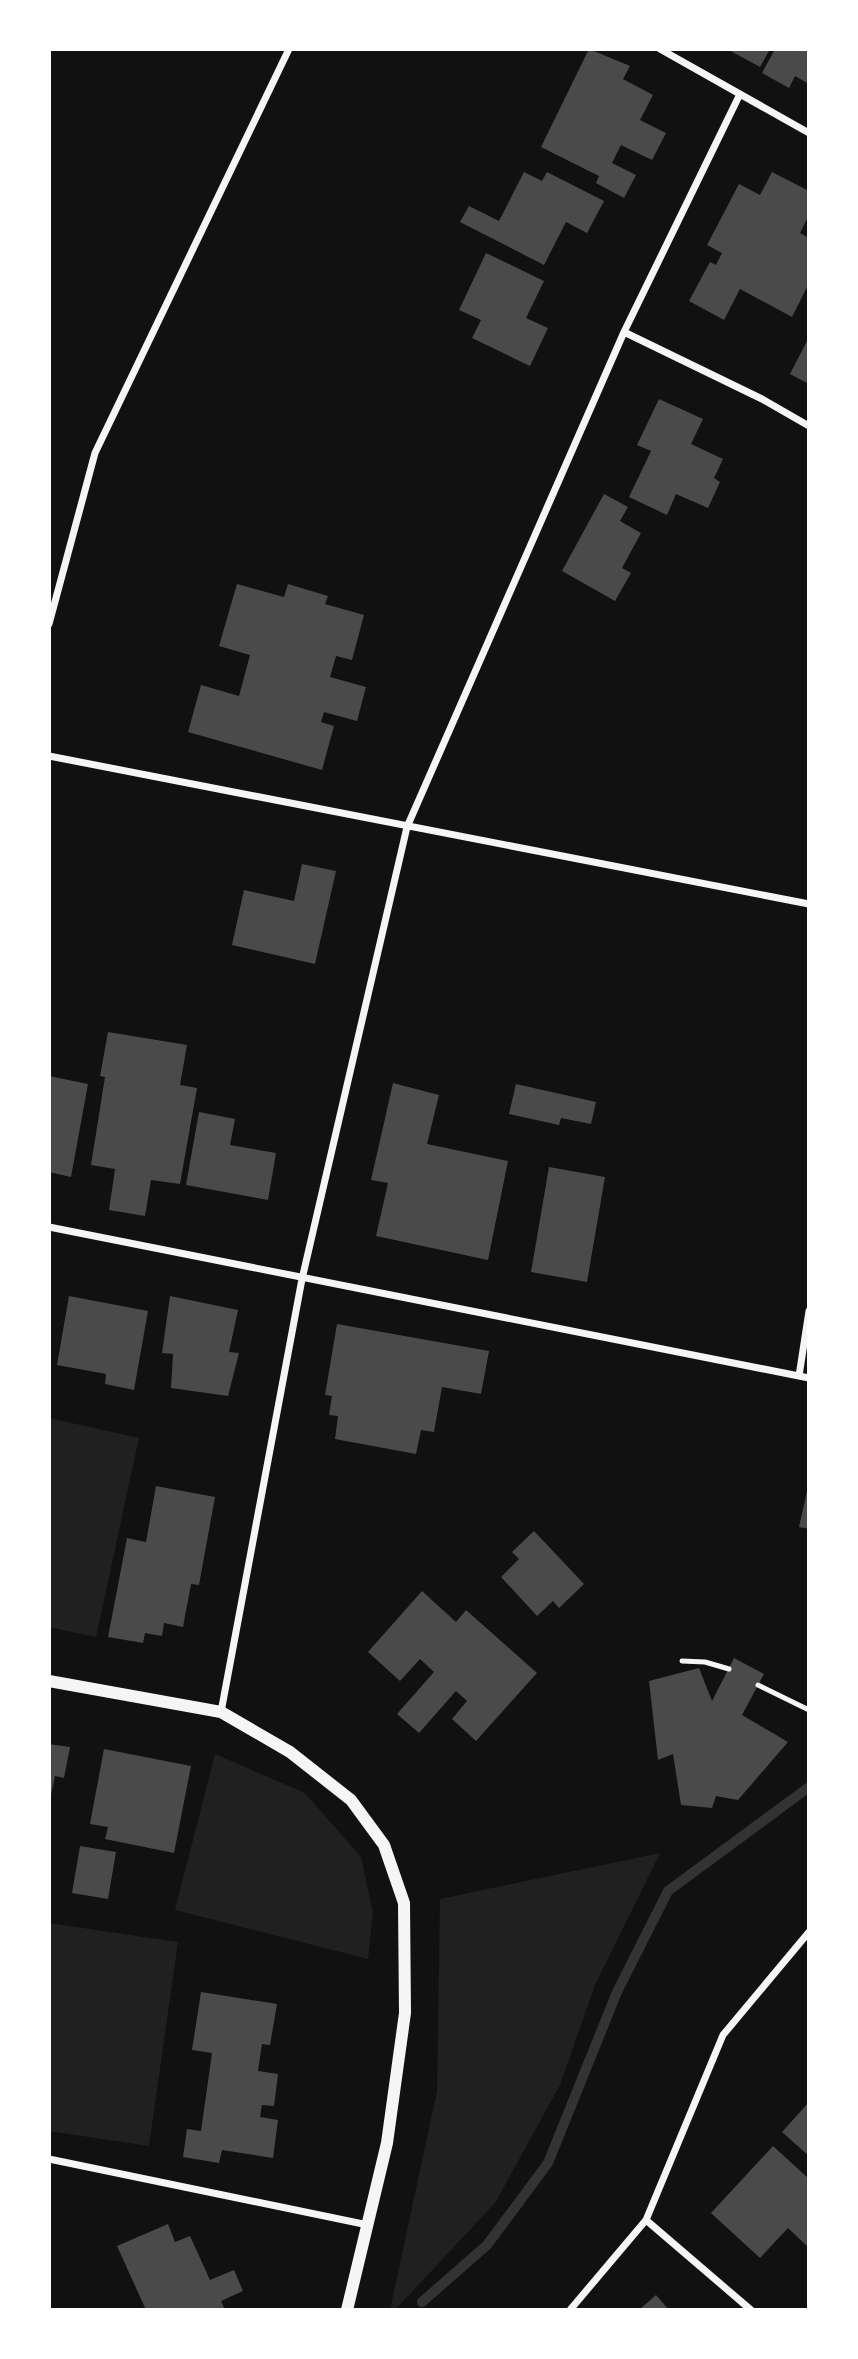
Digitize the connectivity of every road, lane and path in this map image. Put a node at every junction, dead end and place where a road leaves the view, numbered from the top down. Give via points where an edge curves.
1 (289, 49) edge
2 (660, 49) edge
3 (740, 94) junction
4 (809, 133) edge
5 (624, 332) junction
6 (809, 426) edge
7 (49, 624) edge
8 (49, 756) edge
9 (407, 827) junction
10 (809, 904) edge
11 (49, 1227) edge
12 (302, 1279) junction
13 (809, 1311) edge
14 (799, 1376) junction
15 (809, 1378) edge
16 (682, 1661) dead end
17 (729, 1669) dead end
18 (49, 1681) edge
19 (758, 1685) dead end
20 (809, 1710) edge
21 (221, 1712) junction
22 (809, 1932) edge
23 (49, 2159) edge
24 (646, 2220) junction
25 (368, 2225) junction
26 (347, 2310) edge
27 (570, 2310) edge
28 (751, 2310) edge

1 - 7 street via 95,453
2 - 3 street
3 - 4 street
3 - 5 street
5 - 6 street
5 - 9 street
8 - 9 street
9 - 10 street
9 - 12 street
11 - 12 street
12 - 14 street
12 - 21 street
13 - 14 street
14 - 15 street
16 - 17 lane
18 - 21 street
19 - 20 lane
21 - 25 street via 290,1752 351,1800 384,1845 404,1903 405,2013 387,2143
22 - 24 street via 723,2035
23 - 25 street
24 - 27 street
24 - 28 street
25 - 26 street

